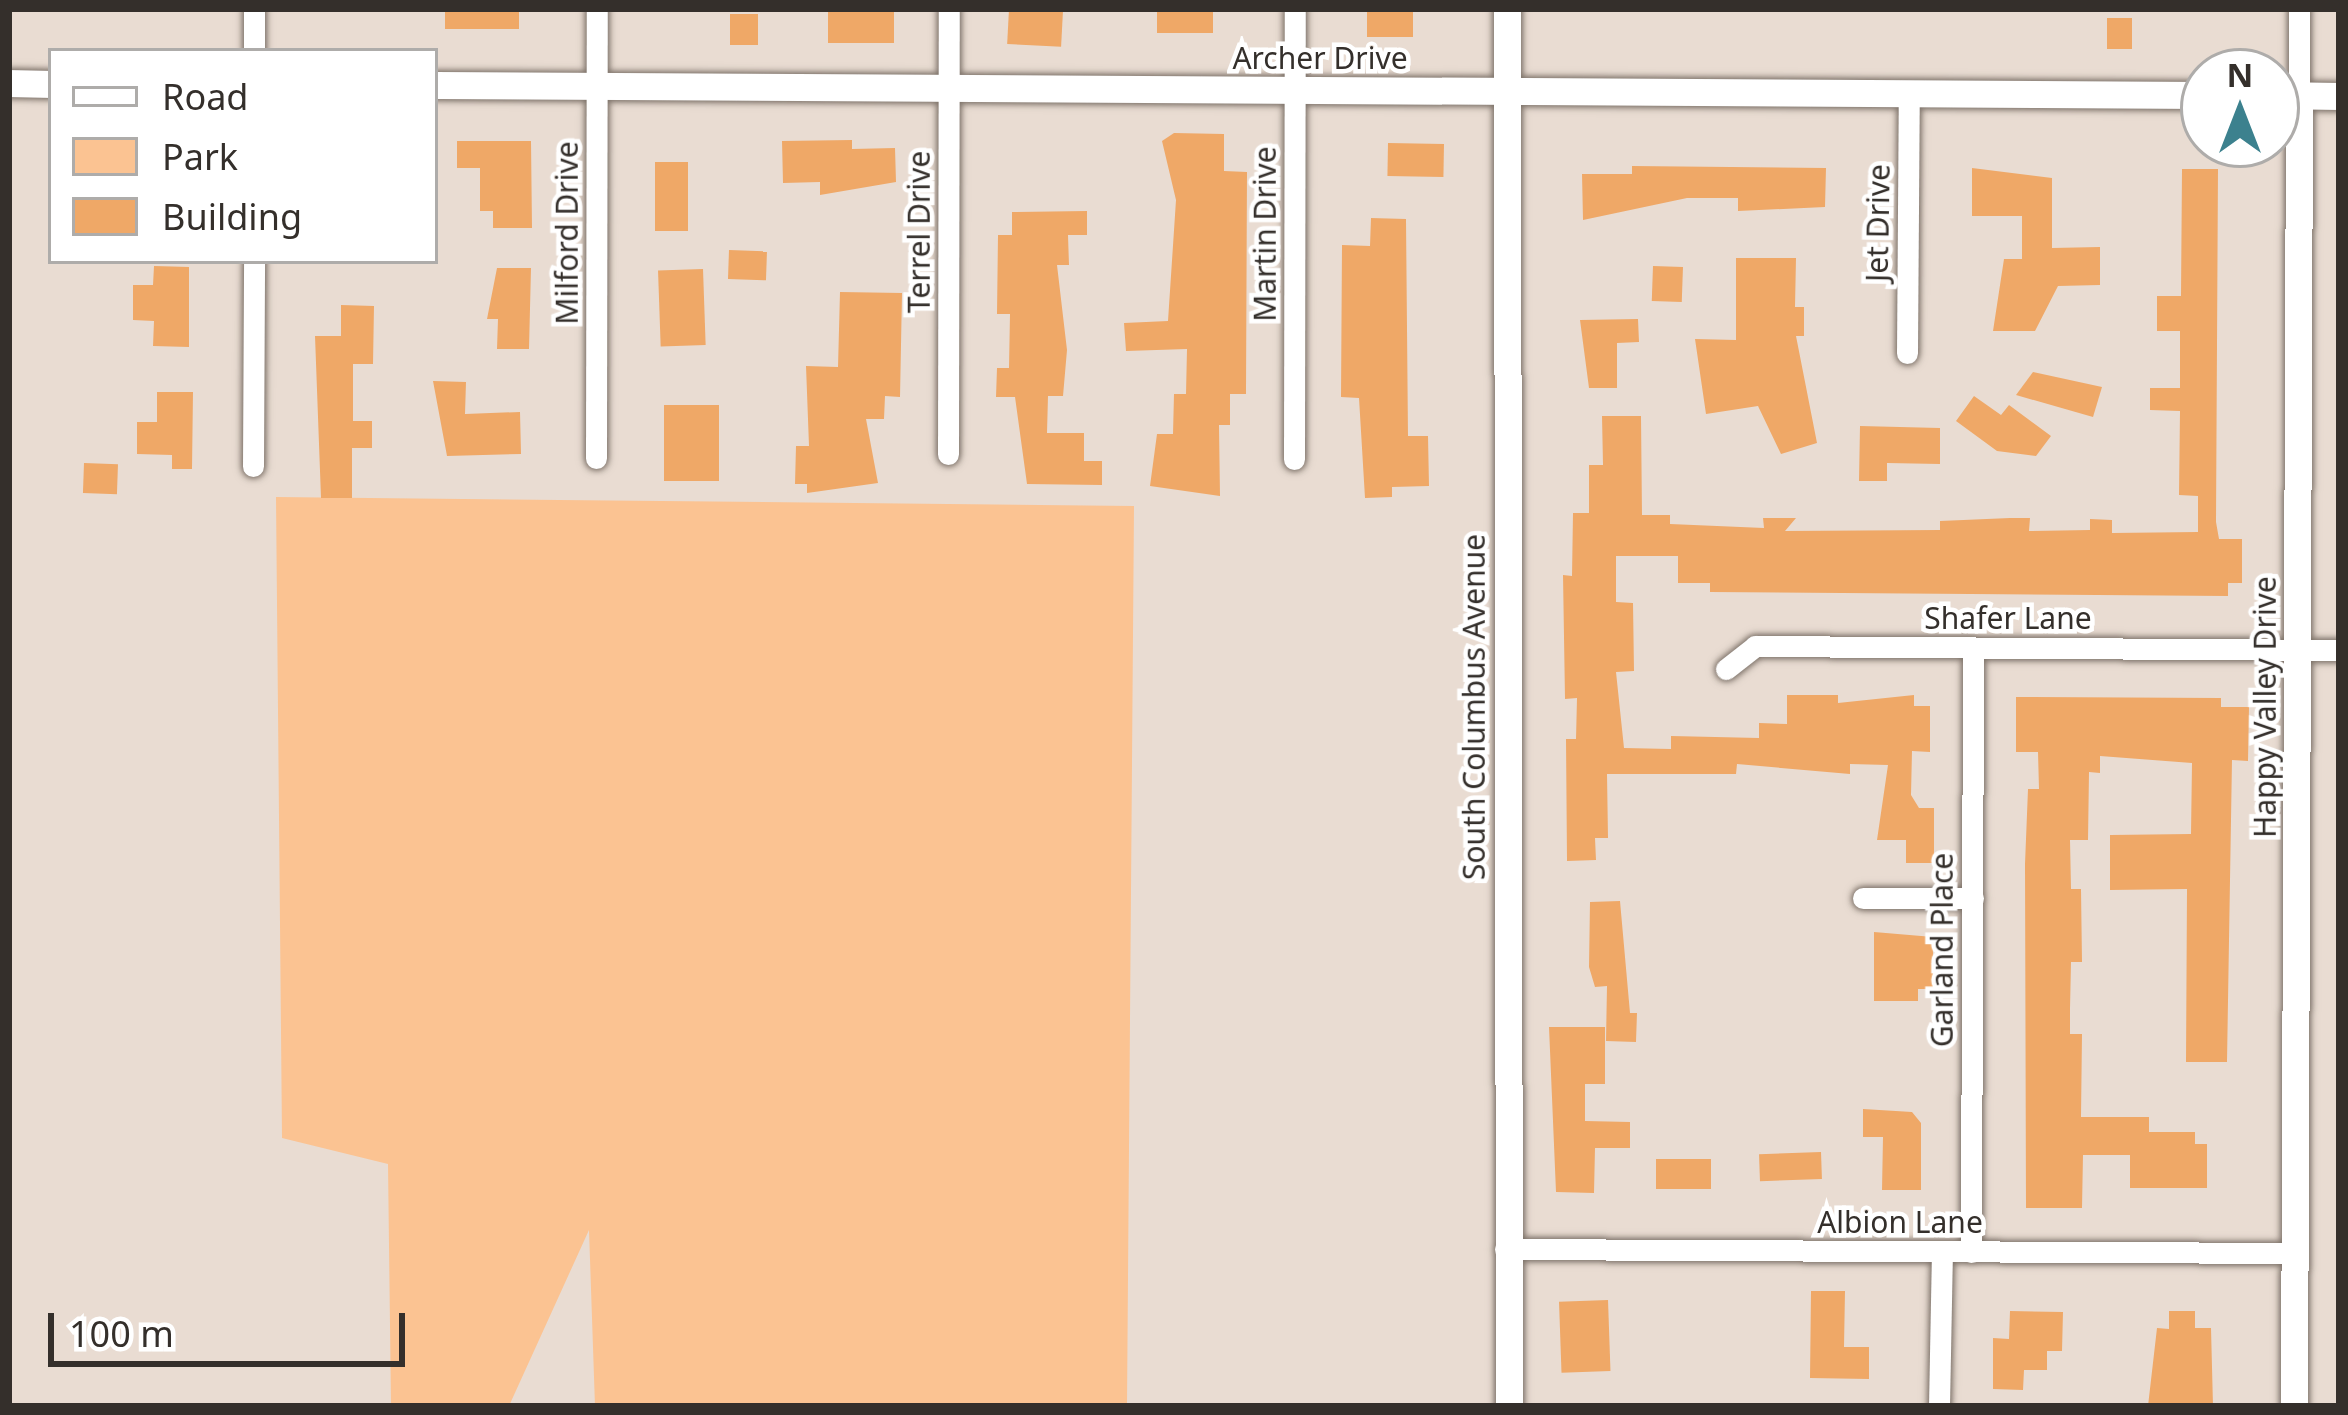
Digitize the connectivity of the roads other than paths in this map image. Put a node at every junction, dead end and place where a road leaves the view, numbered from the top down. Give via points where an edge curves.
1 (254, 9) edge
2 (597, 9) edge
3 (950, 9) edge
4 (1295, 9) edge
5 (1507, 9) edge
6 (2299, 9) edge
7 (254, 48) edge
8 (2294, 48) edge
9 (9, 83) edge
10 (48, 84) edge
11 (598, 84) junction
12 (438, 85) edge
13 (950, 89) junction
14 (1295, 90) junction
15 (1508, 92) junction
16 (1909, 94) junction
17 (2180, 95) edge
18 (2300, 95) edge
19 (2339, 95) edge
20 (2289, 168) edge
21 (254, 264) edge
22 (1906, 352) dead end
23 (948, 454) dead end
24 (596, 458) dead end
25 (1294, 459) dead end
26 (253, 466) dead end
27 (1973, 648) junction
28 (2298, 650) junction
29 (2339, 650) edge
30 (1726, 669) dead end
31 (1863, 898) dead end
32 (1972, 898) junction
33 (1505, 1250) junction
34 (1942, 1252) junction
35 (1971, 1252) junction
36 (2294, 1252) junction
37 (1509, 1406) edge
38 (1939, 1406) edge
39 (2294, 1406) edge

1 - 7 street
2 - 11 street, Milford Drive
3 - 13 street, Terrel Drive
4 - 14 street, Martin Drive
5 - 15 street, South Columbus Avenue
6 - 8 street, Happy Valley Drive
9 - 10 street
11 - 12 street, Archer Drive
11 - 13 street, Archer Drive
11 - 24 street, Milford Drive
13 - 14 street, Archer Drive
13 - 23 street, Terrel Drive
14 - 15 street, Archer Drive
14 - 25 street, Martin Drive
15 - 16 street, Archer Drive
15 - 33 street, South Columbus Avenue
16 - 17 street, Archer Drive
16 - 22 street, Jet Drive
18 - 19 street
20 - 28 street, Happy Valley Drive
21 - 26 street
27 - 28 street, Shafer Lane
27 - 30 street, Shafer Lane via 1755,646
27 - 32 street, Garland Place
28 - 29 street, Shafer Lane
28 - 36 street, Happy Valley Drive
31 - 32 street
32 - 35 street, Garland Place
33 - 34 street, Albion Lane
33 - 37 street, South Columbus Avenue
34 - 35 street, Albion Lane
34 - 38 street
35 - 36 street, Albion Lane
36 - 39 street, Happy Valley Drive

